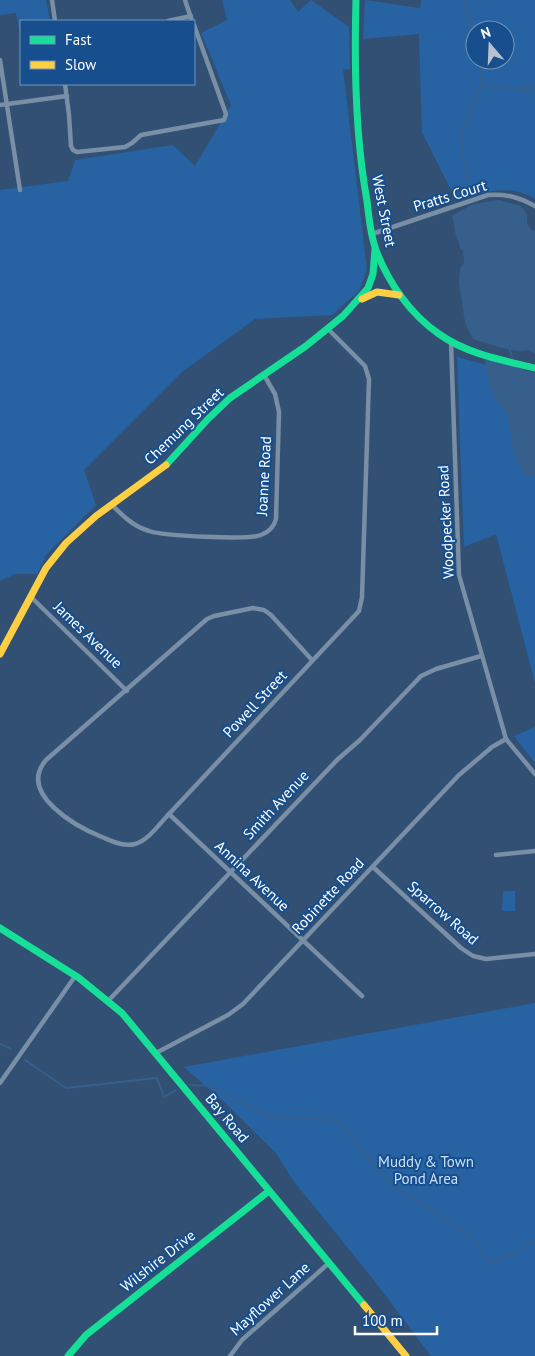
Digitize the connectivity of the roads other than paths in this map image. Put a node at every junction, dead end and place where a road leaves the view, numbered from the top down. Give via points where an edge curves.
1 (52, 0) edge
2 (184, 0) edge
3 (356, 0) edge
4 (191, 19) edge
5 (55, 20) edge
6 (195, 28) edge
7 (0, 60) edge
8 (65, 85) edge
9 (67, 96) junction
10 (6, 104) junction
11 (0, 105) edge
12 (20, 190) dead end
13 (535, 206) edge
14 (372, 234) junction
15 (375, 249) junction
16 (399, 295) junction
17 (354, 305) junction
18 (328, 329) junction
19 (451, 342) junction
20 (535, 368) edge
21 (264, 375) junction
22 (112, 505) junction
23 (31, 597) junction
24 (0, 654) edge
25 (482, 656) junction
26 (312, 660) junction
27 (127, 690) junction
28 (506, 739) junction
29 (535, 774) edge
30 (169, 814) junction
31 (535, 851) edge
32 (496, 856) dead end
33 (373, 867) junction
34 (230, 872) junction
35 (0, 928) edge
36 (303, 941) junction
37 (535, 954) edge
38 (76, 975) junction
39 (362, 996) dead end
40 (108, 1000) junction
41 (156, 1053) junction
42 (0, 1083) edge
43 (269, 1190) junction
44 (329, 1263) junction
45 (68, 1356) edge
46 (230, 1356) edge
47 (406, 1356) edge

1 - 5 street
2 - 4 street
3 - 14 street, West Street via 360,148
6 - 9 street via 226,114 222,121 144,134 125,146 77,152 71,146
7 - 10 street
8 - 9 street
9 - 10 street
10 - 11 street
10 - 12 street
13 - 14 street, Pratts Court via 519,197 488,195
14 - 15 street, West Street
15 - 16 street, West Street
15 - 17 street, Chemung Street via 372,278
16 - 17 street, Chemung Street via 377,292
16 - 19 street, West Street via 420,318
17 - 18 street, Chemung Street
18 - 21 street, Chemung Street
18 - 26 street, Powell Street via 365,366 369,378 362,601 357,614
19 - 20 street, West Street
19 - 25 street, Woodpecker Road via 458,568
21 - 22 street, Chemung Street via 220,408 162,469
21 - 22 street, Joanne Road via 275,394 279,412 276,519 267,533 251,537 159,534 126,520
22 - 23 street, Chemung Street via 62,548 46,568
23 - 24 street, Chemung Street
23 - 27 street, James Avenue
25 - 28 street, Woodpecker Road
25 - 34 street, Smith Avenue via 436,669 417,679
26 - 27 street, Powell Street via 268,613 246,609 205,620
26 - 30 street, Powell Street
27 - 30 street, Powell Street via 46,760 38,776 41,788 57,811 72,823 124,845 141,842
28 - 29 street, Woodpecker Road
28 - 33 street, Robinette Road via 459,775
30 - 34 street, Annina Avenue
31 - 32 street
33 - 36 street, Robinette Road
33 - 37 street, Sparrow Road via 473,956 486,959
34 - 36 street, Annina Avenue
34 - 40 street, Smith Avenue
35 - 38 street, Bay Road
36 - 39 street, Annina Avenue
36 - 41 street, Robinette Road via 236,1010
38 - 40 street, Bay Road
38 - 42 street
40 - 41 street, Bay Road
41 - 43 street, Bay Road
43 - 44 street, Bay Road
43 - 45 street, Wilshire Drive via 86,1335
44 - 46 street, Mayflower Lane via 242,1340
44 - 47 street, Bay Road

